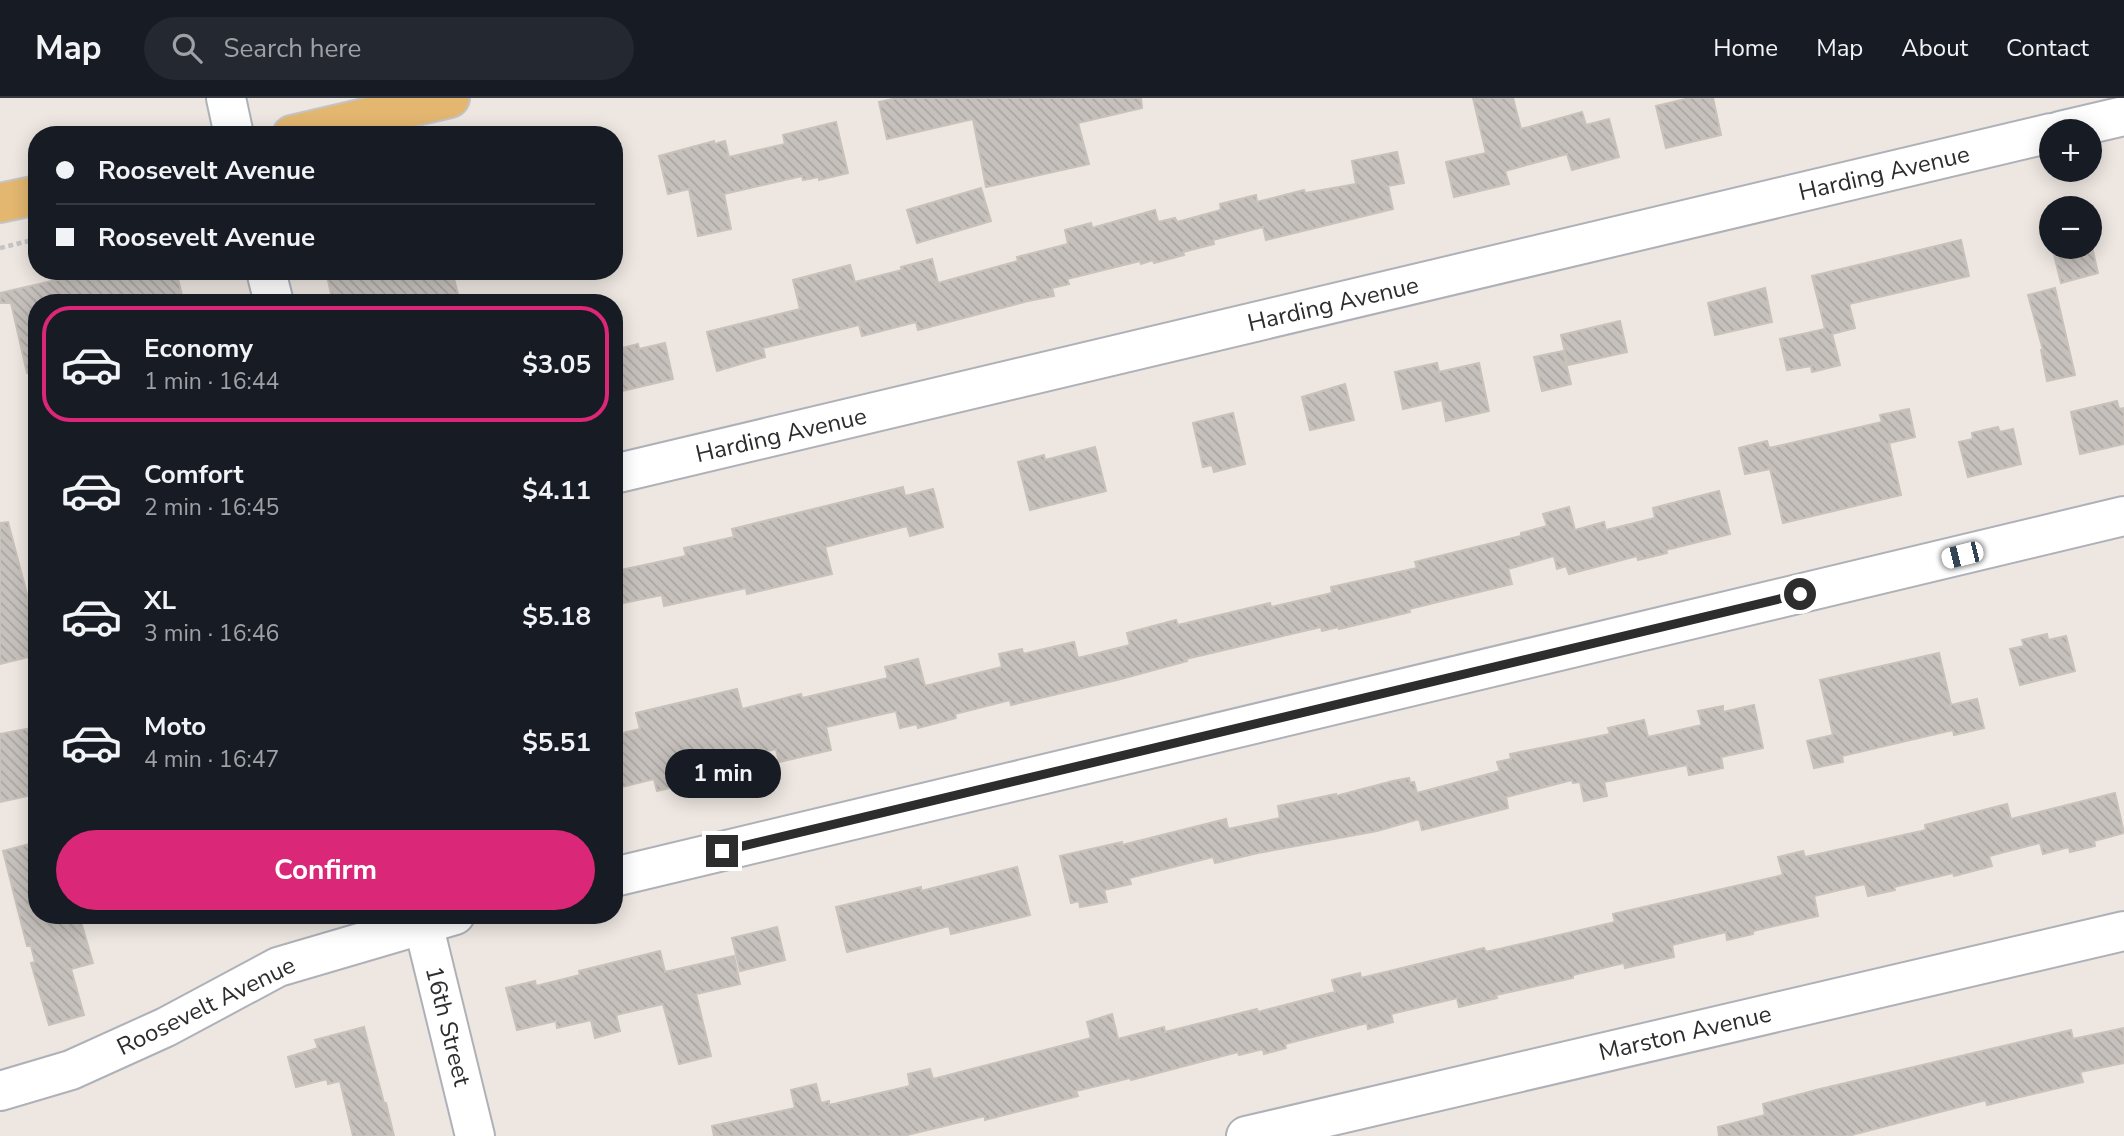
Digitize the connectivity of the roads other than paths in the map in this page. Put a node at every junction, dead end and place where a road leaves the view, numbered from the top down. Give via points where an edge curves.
1 (226, 98) edge
2 (450, 98) edge
3 (2124, 116) edge
4 (2102, 121) edge
5 (232, 126) edge
6 (330, 126) edge
7 (2039, 136) edge
8 (28, 197) edge
9 (0, 203) edge
10 (623, 472) edge
11 (2124, 516) edge
12 (623, 875) edge
13 (414, 924) edge
14 (434, 924) edge
15 (2124, 930) edge
16 (0, 1091) edge
17 (475, 1136) edge
18 (1246, 1136) edge

1 - 5 street
2 - 6 main road
3 - 4 street
7 - 10 street, Harding Avenue
8 - 9 main road
11 - 12 street
13 - 16 street, Roosevelt Avenue via 278,967 166,1027 71,1070
14 - 17 street, 16th Street
15 - 18 street, Marston Avenue

